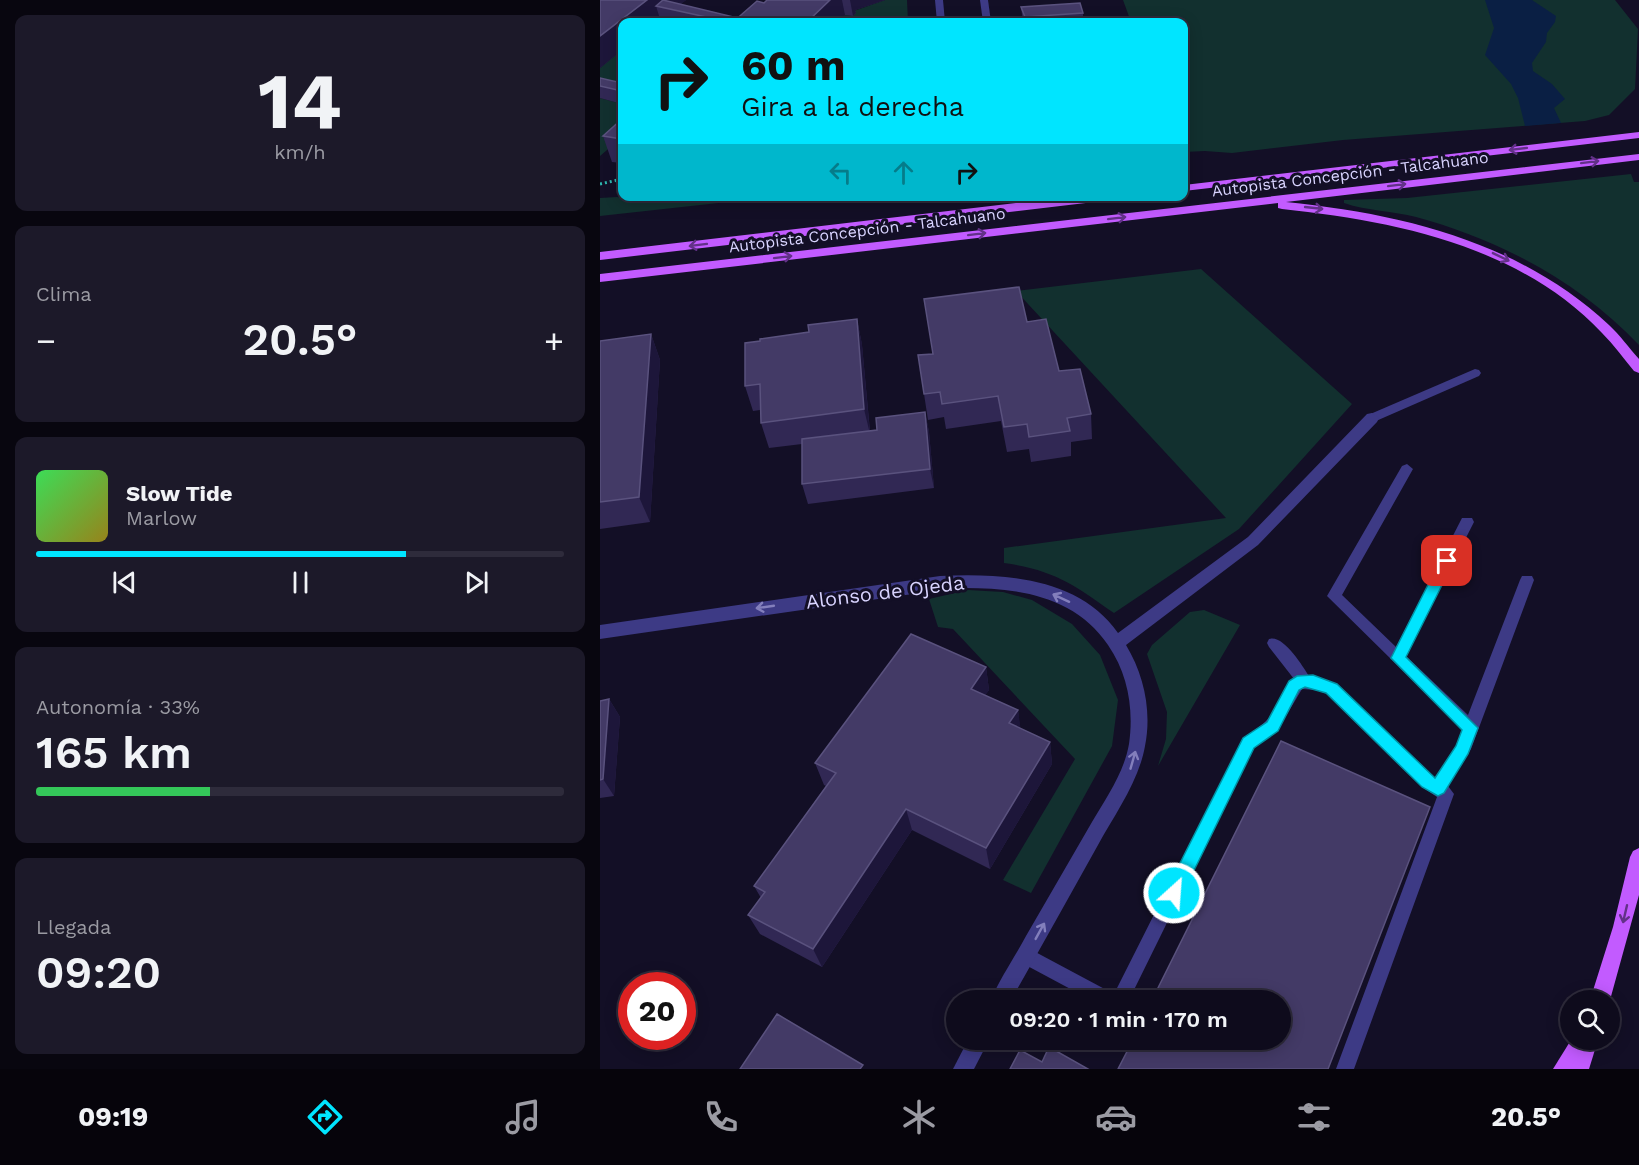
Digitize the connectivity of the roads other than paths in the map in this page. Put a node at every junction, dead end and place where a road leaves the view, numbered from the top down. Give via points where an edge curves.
1 (939, 0) edge
2 (984, 0) edge
3 (941, 18) edge
4 (986, 18) edge
5 (1639, 135) edge
6 (1639, 157) edge
7 (1188, 188) edge
8 (1068, 201) edge
9 (1234, 204) junction
10 (600, 256) edge
11 (600, 278) edge
12 (1639, 368) edge
13 (1475, 373) dead end
14 (1372, 418) joint
15 (1407, 469) dead end
16 (1467, 522) dead end
17 (1527, 580) dead end
18 (600, 632) edge
19 (1117, 643) junction
20 (1274, 643) dead end
21 (1398, 658) junction
22 (1303, 680) junction
23 (1471, 728) junction
24 (1438, 788) junction
25 (1639, 858) edge
26 (1026, 956) junction
27 (1007, 990) edge
28 (1089, 990) edge
29 (1125, 990) edge
30 (1603, 990) edge
31 (974, 1050) edge
32 (1575, 1050) edge
33 (1585, 1050) edge
34 (963, 1069) edge
35 (1345, 1069) edge
36 (1563, 1069) edge
37 (1579, 1069) edge

1 - 3 lane
2 - 4 lane
5 -> 7 main road, Autopista Concepción - Talcahuano
9 -> 6 main road, Autopista Concepción - Talcahuano
8 -> 10 main road, Autopista Concepción - Talcahuano
11 -> 9 main road, Autopista Concepción - Talcahuano
9 -> 12 main road via 1347,212 1465,242 1523,268 1574,301 1616,339
13 - 14 lane
14 - 19 street via 1253,541
15 - 21 lane via 1334,596
16 - 21 lane
17 - 23 lane
19 -> 18 street, Alonso de Ojeda via 1088,613 1051,593 970,580
26 -> 19 street, Alonso de Ojeda via 1129,772 1137,746 1138,699 1134,679
20 - 22 lane
21 - 23 lane
22 - 24 lane via 1332,689
22 - 29 lane via 1294,686 1272,726 1248,743
23 - 24 lane via 1463,749
24 - 35 lane via 1446,794
25 -> 30 main road
26 - 27 street, Alonso de Ojeda
26 - 28 lane
31 - 34 street
32 - 36 main road
33 - 37 main road

